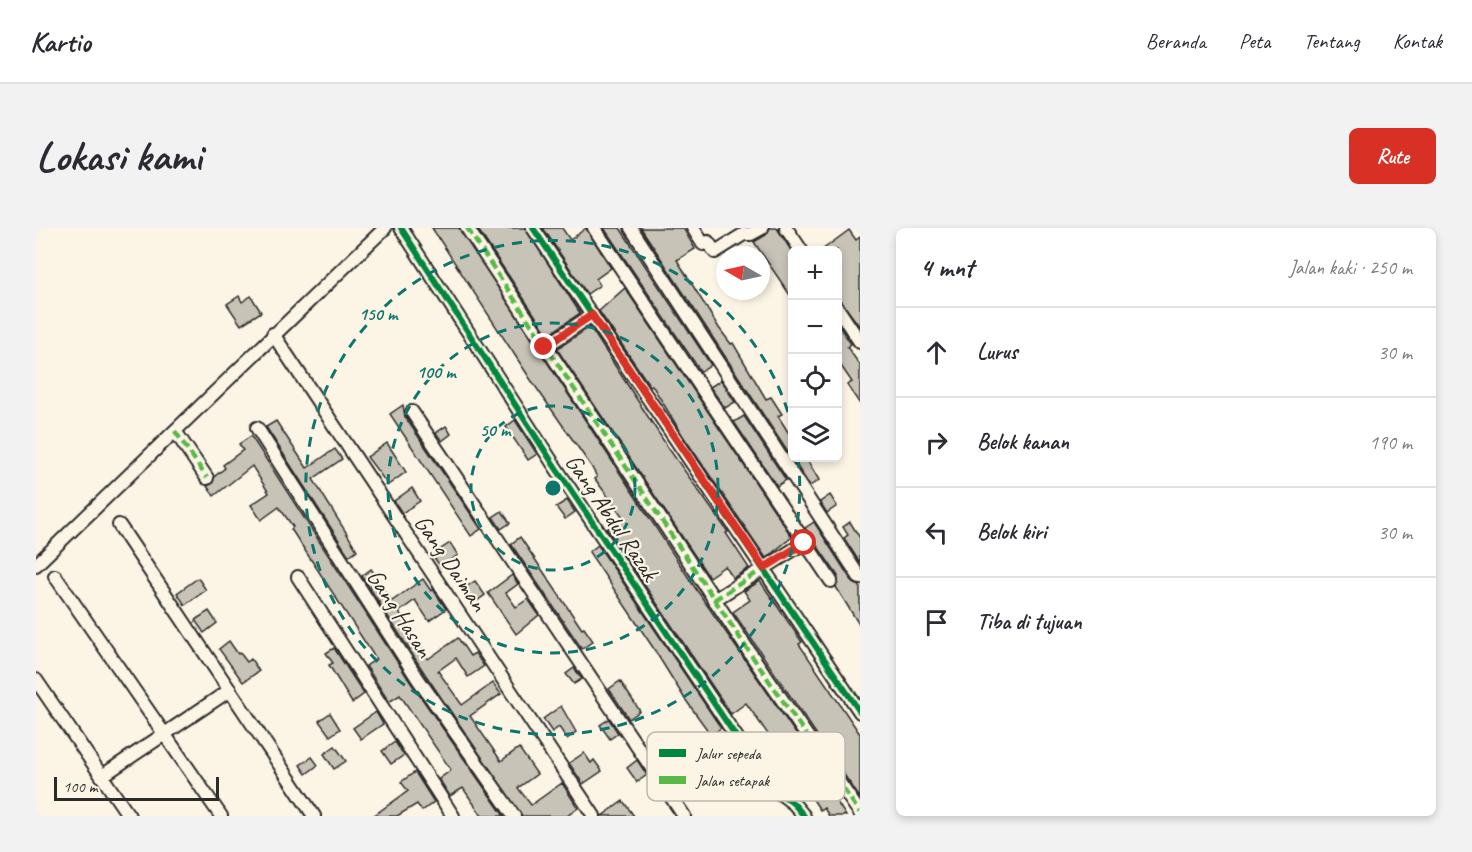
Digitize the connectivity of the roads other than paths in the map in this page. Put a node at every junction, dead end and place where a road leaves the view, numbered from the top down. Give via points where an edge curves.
1 (385, 228) edge
2 (401, 228) edge
3 (467, 228) edge
4 (533, 228) edge
5 (594, 228) edge
6 (631, 228) edge
7 (693, 228) edge
8 (762, 228) edge
9 (786, 228) edge
10 (798, 246) edge
11 (592, 315) junction
12 (842, 316) edge
13 (273, 334) junction
14 (860, 342) edge
15 (544, 347) junction
16 (412, 412) dead end
17 (257, 428) dead end
18 (175, 432) junction
19 (207, 478) dead end
20 (119, 525) dead end
21 (804, 543) junction
22 (36, 565) edge
23 (764, 568) junction
24 (56, 576) dead end
25 (298, 577) dead end
26 (860, 578) edge
27 (831, 581) dead end
28 (714, 600) junction
29 (36, 680) edge
30 (230, 690) junction
31 (860, 712) edge
32 (733, 732) edge
33 (804, 732) edge
34 (165, 733) junction
35 (647, 761) edge
36 (102, 776) junction
37 (845, 791) edge
38 (674, 801) edge
39 (790, 801) edge
40 (860, 813) edge
41 (129, 816) edge
42 (221, 816) edge
43 (314, 816) edge
44 (453, 816) edge
45 (514, 816) edge
46 (594, 816) edge
47 (684, 816) edge
48 (804, 816) edge

1 - 13 street
2 - 32 street, Gang Abdul Razak
3 - 15 street
4 - 11 street
5 - 21 street
6 - 26 street
7 - 8 street via 715,252
9 - 10 street
11 - 15 street
11 - 23 street
12 - 14 street
13 - 18 street
13 - 46 street, Gang Daiman
15 - 28 street
16 - 35 street
17 - 45 street, Gang Hasan via 418,679
18 - 19 street
18 - 22 street
20 - 30 street
21 - 23 street
21 - 27 street
23 - 28 street
23 - 31 street
24 - 34 street
25 - 44 street
28 - 33 street
29 - 36 street
30 - 34 street
30 - 43 street
34 - 36 street
34 - 42 street
36 - 41 street
37 - 40 street
38 - 47 street
39 - 48 street, Gang Abdul Razak

